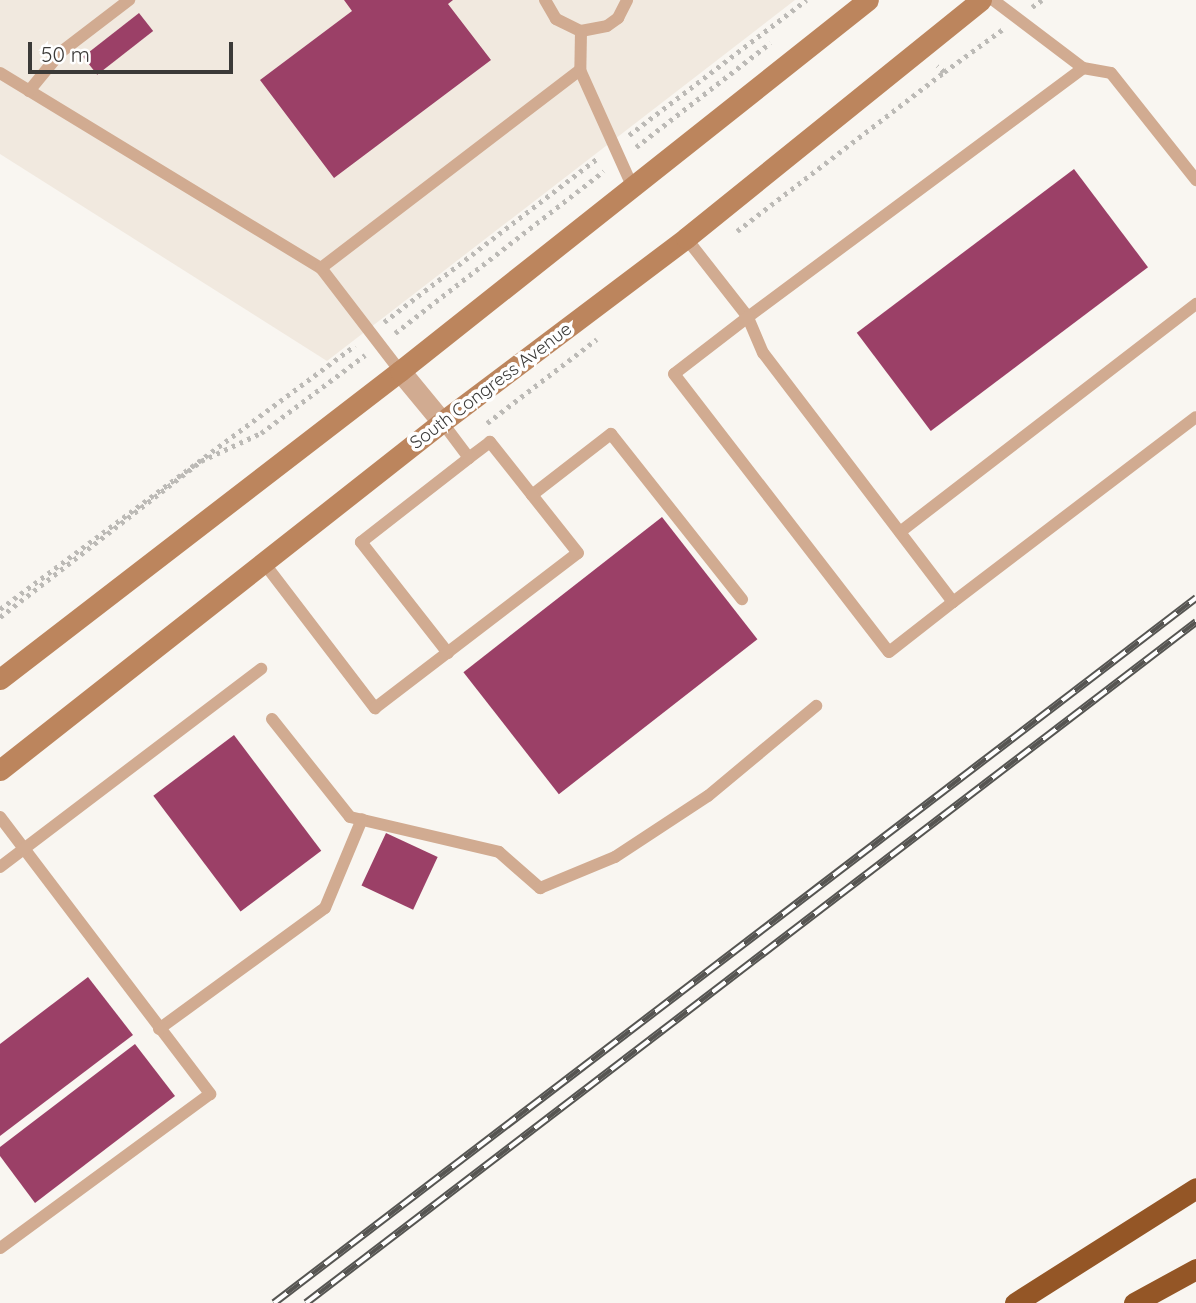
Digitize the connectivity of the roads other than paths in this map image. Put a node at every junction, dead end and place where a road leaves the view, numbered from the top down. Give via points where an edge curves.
1 (129, 0) edge
2 (545, 0) edge
3 (627, 0) edge
4 (867, 0) edge
5 (981, 0) edge
6 (993, 0) edge
7 (580, 31) junction
8 (1083, 68) junction
9 (580, 70) junction
10 (0, 73) edge
11 (29, 90) junction
12 (1196, 180) edge
13 (632, 188) junction
14 (686, 238) junction
15 (321, 268) junction
16 (1196, 304) edge
17 (748, 317) junction
18 (400, 371) junction
19 (1196, 417) edge
20 (442, 422) junction
21 (469, 457) junction
22 (532, 495) junction
23 (900, 532) junction
24 (264, 563) junction
25 (742, 599) dead end
26 (953, 603) junction
27 (448, 653) junction
28 (261, 669) dead end
29 (0, 679) edge
30 (816, 706) dead end
31 (272, 719) dead end
32 (0, 770) edge
33 (0, 817) edge
34 (362, 819) junction
35 (24, 849) junction
36 (0, 867) edge
37 (159, 1029) junction
38 (1196, 1188) edge
39 (0, 1248) edge
40 (1196, 1269) edge
41 (1015, 1303) edge
42 (1133, 1303) edge

1 - 11 lane via 61,52
2 - 7 lane via 556,19
3 - 7 lane via 618,18 607,26
4 - 13 main road
5 - 14 main road, South Congress Avenue
6 - 8 lane
7 - 9 lane
8 - 12 lane via 1111,73
8 - 17 lane
9 - 13 lane
9 - 15 lane
10 - 11 lane
11 - 15 lane
13 - 18 main road
14 - 17 lane
14 - 20 main road, South Congress Avenue
15 - 18 lane
16 - 23 lane
17 - 23 lane via 763,353
17 - 26 lane via 674,374 889,652
18 - 20 street
18 - 29 main road
19 - 26 lane
20 - 21 lane
20 - 24 main road, South Congress Avenue
21 - 22 lane via 491,442
21 - 27 lane via 361,542
22 - 25 lane via 611,434
22 - 27 lane via 578,553
23 - 26 lane
24 - 27 lane via 375,708
24 - 32 main road, South Congress Avenue
28 - 35 lane
30 - 34 lane via 708,796 627,850 540,888 499,852
31 - 34 lane via 350,817
33 - 35 lane
34 - 37 lane via 325,908
35 - 36 lane
35 - 37 lane
37 - 39 lane via 211,1094
38 - 41 highway
40 - 42 highway

